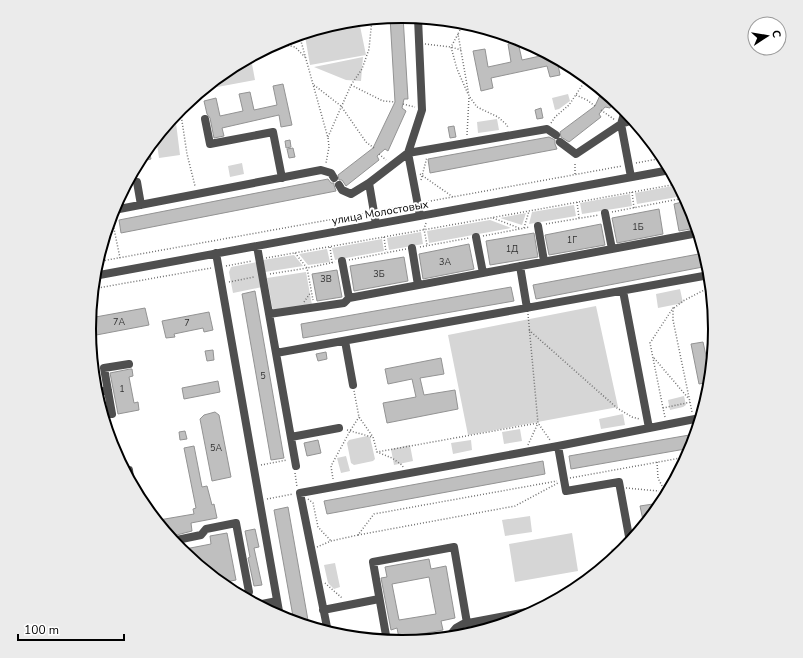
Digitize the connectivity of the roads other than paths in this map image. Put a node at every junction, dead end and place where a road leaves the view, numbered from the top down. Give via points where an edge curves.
1 (418, 24) edge
2 (623, 118) edge
3 (204, 119) dead end
4 (627, 122) edge
5 (621, 124) junction
6 (408, 153) junction
7 (664, 171) edge
8 (631, 177) junction
9 (282, 178) junction
10 (137, 182) dead end
11 (369, 183) junction
12 (142, 205) junction
13 (120, 209) edge
14 (605, 214) road end
15 (420, 216) junction
16 (376, 224) junction
17 (538, 226) road end
18 (692, 234) edge
19 (476, 237) road end
20 (257, 246) junction
21 (412, 248) road end
22 (612, 249) junction
23 (216, 253) junction
24 (342, 261) road end
25 (544, 261) junction
26 (520, 266) junction
27 (483, 273) junction
28 (100, 275) edge
29 (703, 276) edge
30 (418, 285) junction
31 (623, 291) junction
32 (349, 298) junction
33 (527, 308) junction
34 (269, 314) junction
35 (345, 341) junction
36 (276, 353) junction
37 (129, 364) dead end
38 (353, 385) road end
39 (108, 390) junction
40 (102, 391) edge
41 (112, 414) dead end
42 (693, 420) edge
43 (648, 425) junction
44 (339, 428) road end
45 (291, 437) junction
46 (556, 446) junction
47 (295, 462) road end
48 (629, 534) edge
49 (179, 539) edge
50 (246, 593) edge
51 (379, 599) junction
52 (277, 601) junction
53 (266, 603) edge
54 (279, 609) edge
55 (324, 610) junction
56 (512, 615) edge
57 (467, 623) junction
58 (327, 626) edge
59 (454, 630) edge
60 (386, 634) edge

1 - 6 street via 422,109
2 - 5 street
3 - 9 street via 210,144 273,132
4 - 5 street
5 - 6 street via 576,154 547,129
5 - 8 street
6 - 11 street
6 - 15 street
7 - 8 street, улица Молостовых
8 - 15 street, улица Молостовых
9 - 11 street via 321,170 331,173 342,190 351,194
9 - 12 street
10 - 12 street
11 - 16 street
12 - 13 street
14 - 22 street
15 - 16 street, улица Молостовых
16 - 20 street, улица Молостовых
17 - 25 street
18 - 22 street
19 - 27 street
20 - 23 street, улица Молостовых
20 - 34 street
21 - 30 street
22 - 25 street
23 - 28 street, улица Молостовых
23 - 52 street
24 - 32 street
25 - 26 street
26 - 27 street
26 - 33 street
27 - 30 street
29 - 31 street
30 - 32 street
31 - 33 street
31 - 43 street
32 - 34 street via 344,303
33 - 35 street
34 - 36 street
35 - 36 street
35 - 38 street
36 - 45 street
37 - 39 street via 104,368
39 - 40 street
39 - 41 street
42 - 43 street via 666,425
43 - 46 street
44 - 45 street
45 - 47 street
46 - 48 street via 566,491 619,482
46 - 55 street via 300,493
49 - 50 street via 201,535 206,528 236,523 249,592
51 - 55 street
51 - 57 street via 373,562 454,547
51 - 60 street
52 - 53 street
52 - 54 street
55 - 58 street
56 - 57 street
57 - 59 street

